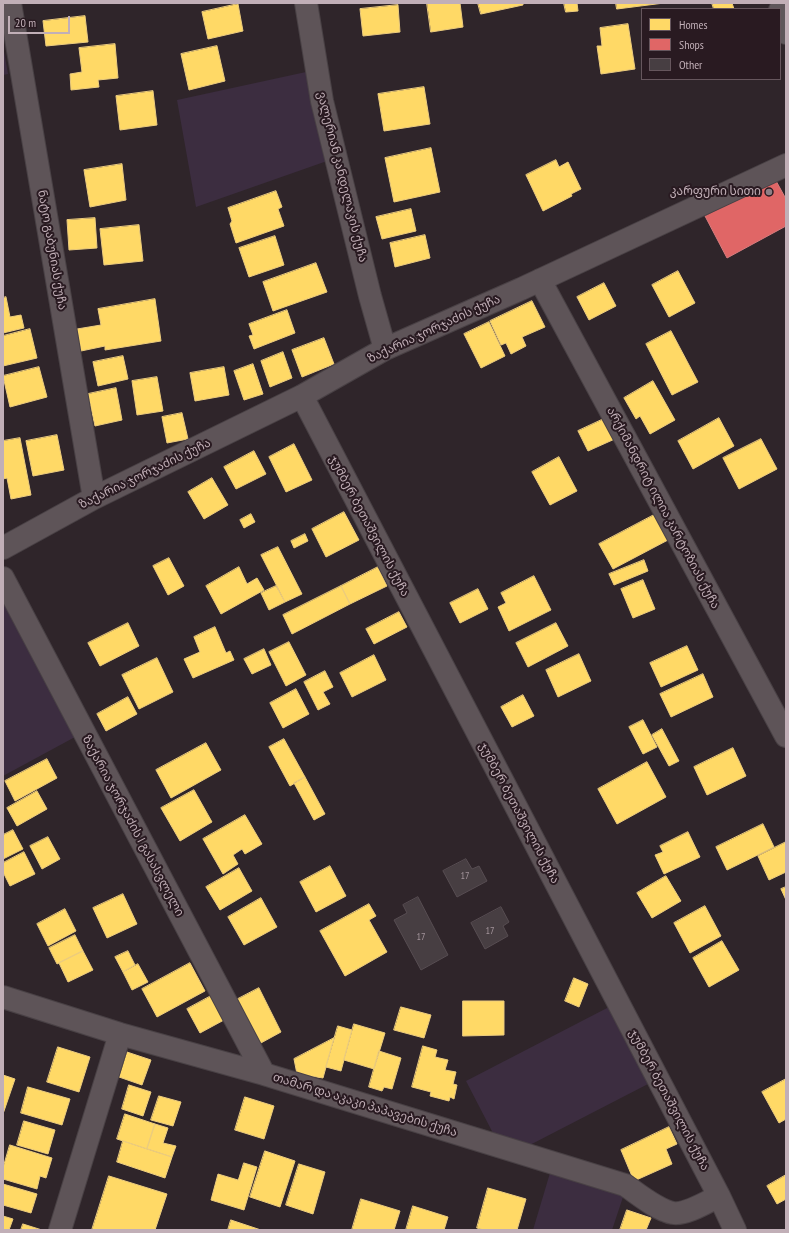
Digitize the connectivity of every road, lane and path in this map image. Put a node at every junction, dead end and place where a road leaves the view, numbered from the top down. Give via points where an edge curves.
1 (10, 3) edge
2 (306, 3) edge
3 (781, 14) edge
4 (786, 33) edge
5 (786, 165) edge
6 (540, 280) junction
7 (385, 349) junction
8 (302, 396) junction
9 (94, 498) junction
10 (3, 548) edge
11 (3, 578) edge
12 (786, 736) edge
13 (3, 997) edge
14 (120, 1034) junction
15 (264, 1074) junction
16 (719, 1196) junction
17 (60, 1230) edge
18 (735, 1230) edge

1 - 9 street, ნატო გაბუნიას ქუჩა
2 - 7 street, ვალერიან კანდელაკის ქუჩა via 322,101
3 - 4 main road
5 - 6 street, ზაქარია ჯორჯაძის ქუჩა
6 - 7 street, ზაქარია ჯორჯაძის ქუჩა
6 - 12 street, არქიმანდრიტ ილია კარტოზიას ქუჩა
7 - 8 street, ზაქარია ჯორჯაძის ქუჩა
8 - 9 street, ზაქარია ჯორჯაძის ქუჩა
8 - 16 street, ჯუმბერ ბეთაშვილის ქუჩა
9 - 10 street, ზაქარია ჯორჯაძის ქუჩა
11 - 15 street, ზაქარია ჯორჯაძის I გასასვლელი
13 - 14 street, თამარ და აკაკი პაპავების ქუჩა
14 - 15 street, თამარ და აკაკი პაპავების ქუჩა
14 - 17 street
15 - 16 street, თამარ და აკაკი პაპავების ქუჩა via 625,1185 662,1210 674,1213 692,1209
16 - 18 street, ჯუმბერ ბეთაშვილის ქუჩა

